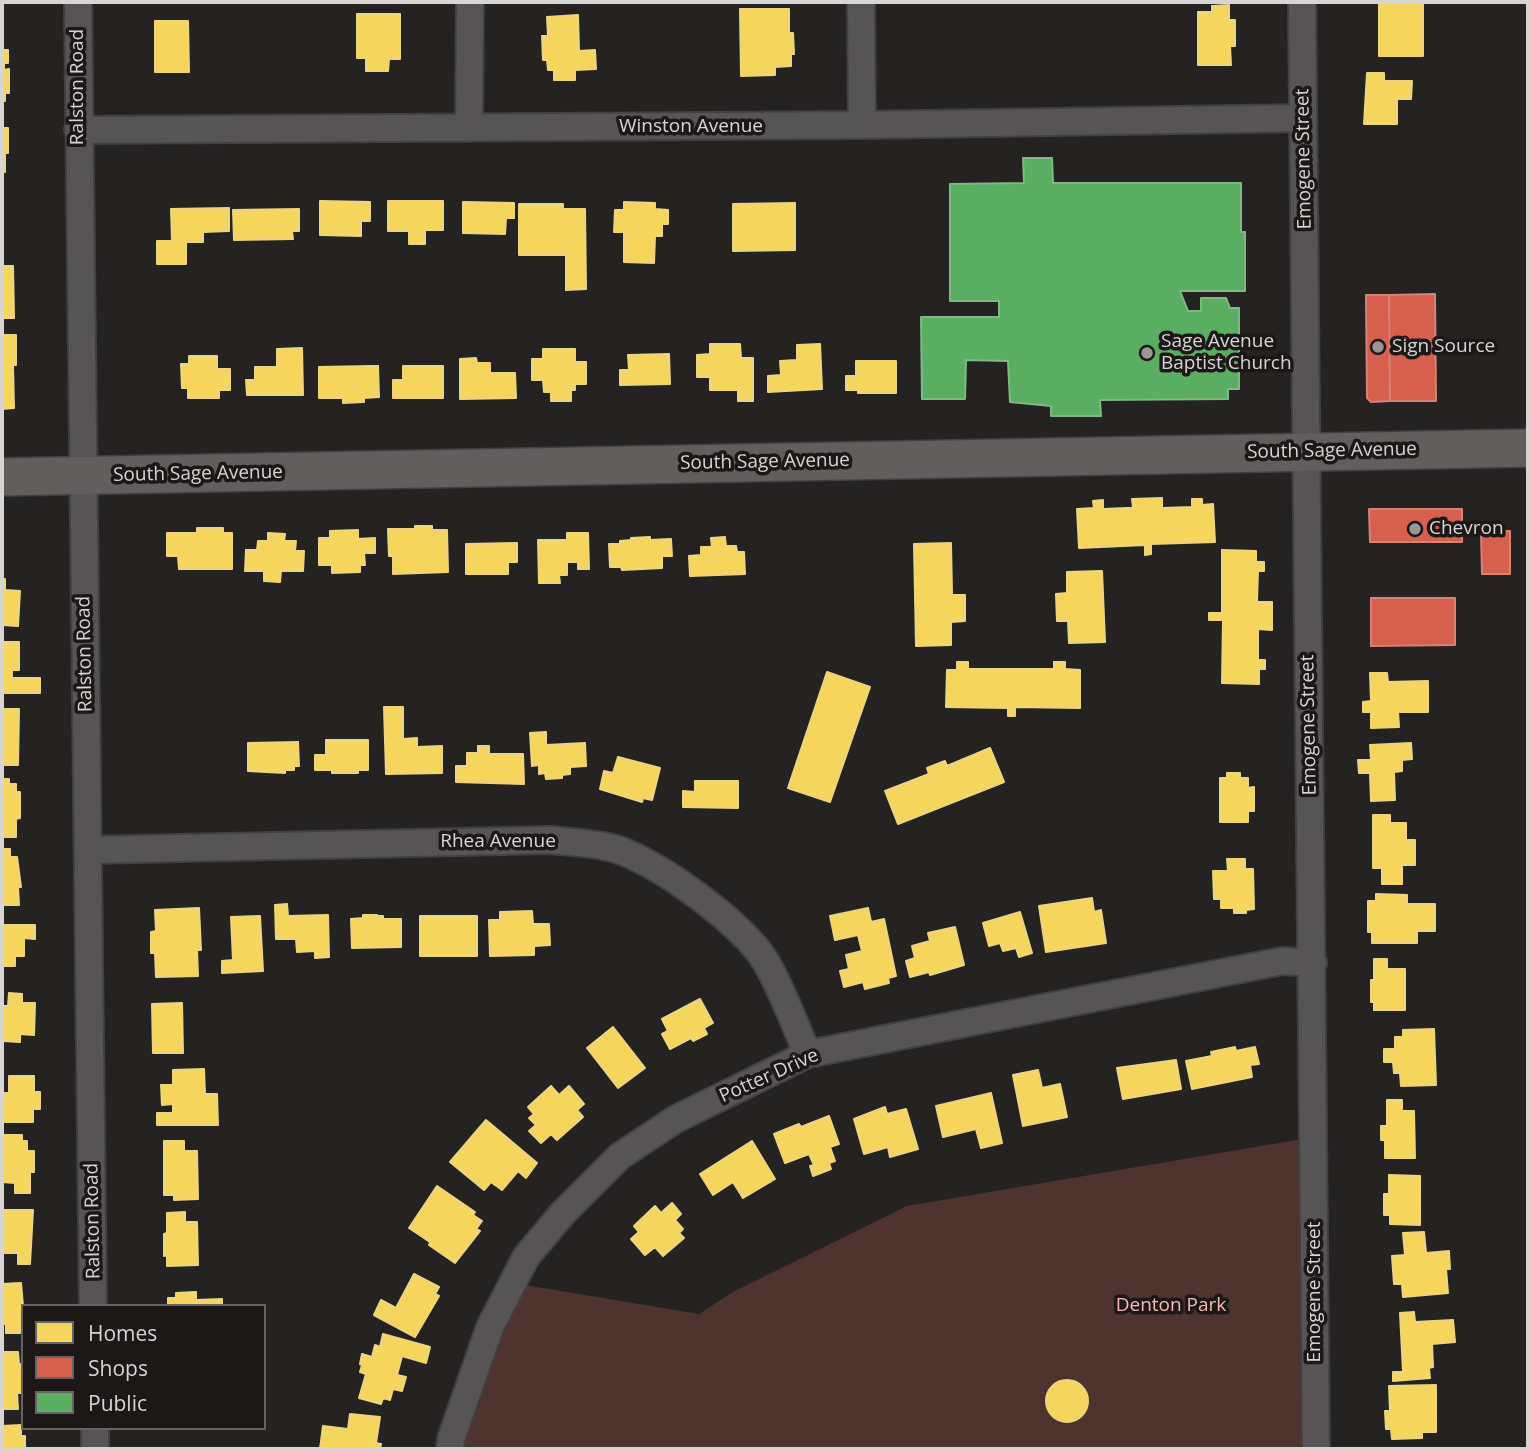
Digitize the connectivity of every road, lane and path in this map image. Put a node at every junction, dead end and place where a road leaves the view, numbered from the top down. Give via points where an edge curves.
1 (78, 2) edge
2 (470, 2) edge
3 (861, 2) edge
4 (1302, 2) edge
5 (1303, 118) junction
6 (862, 125) junction
7 (469, 128) junction
8 (78, 130) junction
9 (1528, 448) edge
10 (1305, 452) junction
11 (82, 476) junction
12 (2, 477) edge
13 (89, 850) junction
14 (1313, 963) junction
15 (808, 1054) junction
16 (93, 1304) edge
17 (95, 1430) edge
18 (95, 1449) edge
19 (450, 1449) edge
20 (1316, 1449) edge

1 - 8 street, Ralston Road
2 - 7 street
3 - 6 street
4 - 5 street, Emogene Street
5 - 6 street, Winston Avenue
5 - 10 street, Emogene Street
6 - 7 street, Winston Avenue
7 - 8 street, Winston Avenue
8 - 11 street, Ralston Road
9 - 10 street, South Sage Avenue
10 - 11 street, South Sage Avenue
10 - 14 street, Emogene Street
11 - 12 street, South Sage Avenue
11 - 13 street, Ralston Road
13 - 15 street, Rhea Avenue via 550,841 610,847 655,867 733,925 765,960
13 - 16 street, Ralston Road
14 - 15 street, Potter Drive via 1282,961
14 - 20 street, Emogene Street
15 - 19 street, Potter Drive via 676,1119 620,1156 563,1213 526,1257 490,1327
17 - 18 street

